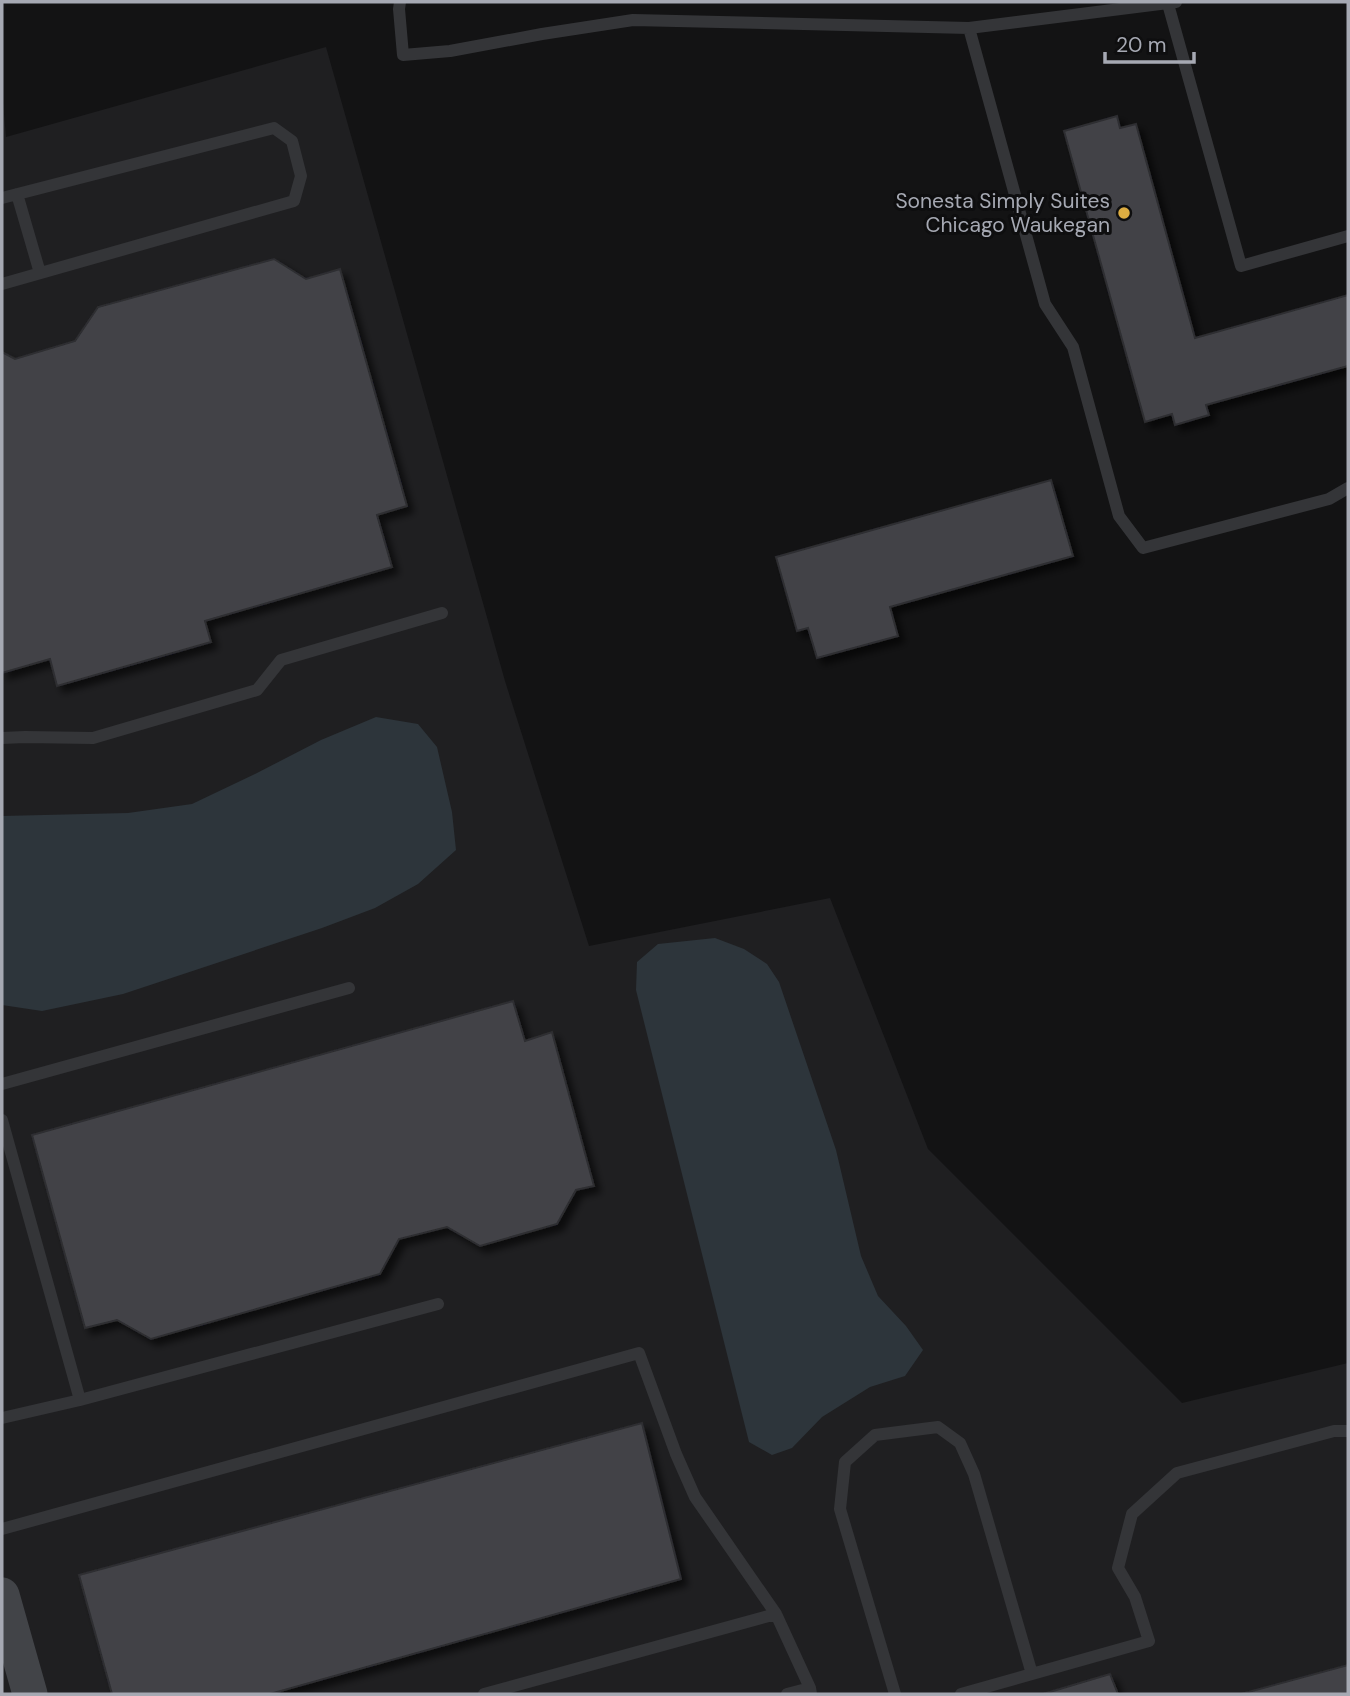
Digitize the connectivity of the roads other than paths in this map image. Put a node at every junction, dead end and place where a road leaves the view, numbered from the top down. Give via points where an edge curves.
1 (400, 2) edge
2 (1172, 3) edge
3 (968, 28) junction
4 (17, 194) junction
5 (2, 198) edge
6 (1348, 236) edge
7 (40, 273) junction
8 (2, 284) edge
9 (1348, 488) edge
10 (442, 613) dead end
11 (2, 738) edge
12 (349, 988) dead end
13 (2, 1084) edge
14 (2, 1120) edge
15 (438, 1304) dead end
16 (80, 1400) junction
17 (2, 1418) edge
18 (1348, 1431) edge
19 (2, 1529) edge
20 (2, 1595) edge
21 (776, 1614) junction
22 (1032, 1674) junction
23 (810, 1691) edge
24 (30, 1694) edge
25 (484, 1694) edge
26 (787, 1694) edge
27 (895, 1694) edge
28 (961, 1694) edge

1 - 3 lane via 403,55 633,20
2 - 3 lane
2 - 6 lane via 1241,266
3 - 9 lane via 1045,304 1073,347 1119,516 1143,548 1329,499
4 - 5 lane
4 - 7 lane
4 - 7 lane via 274,128 292,141 301,176 294,201
7 - 8 lane
10 - 11 lane via 281,660 257,690 93,738
12 - 13 lane
14 - 16 lane
15 - 16 lane
16 - 17 lane
18 - 22 lane via 1177,1474 1132,1514 1118,1568 1135,1597 1149,1641
19 - 21 lane via 639,1353 695,1497
20 - 24 street
21 - 23 lane
21 - 25 lane
22 - 27 lane via 974,1474 960,1443 938,1427 875,1435 845,1462 840,1509
22 - 28 lane
23 - 26 lane

